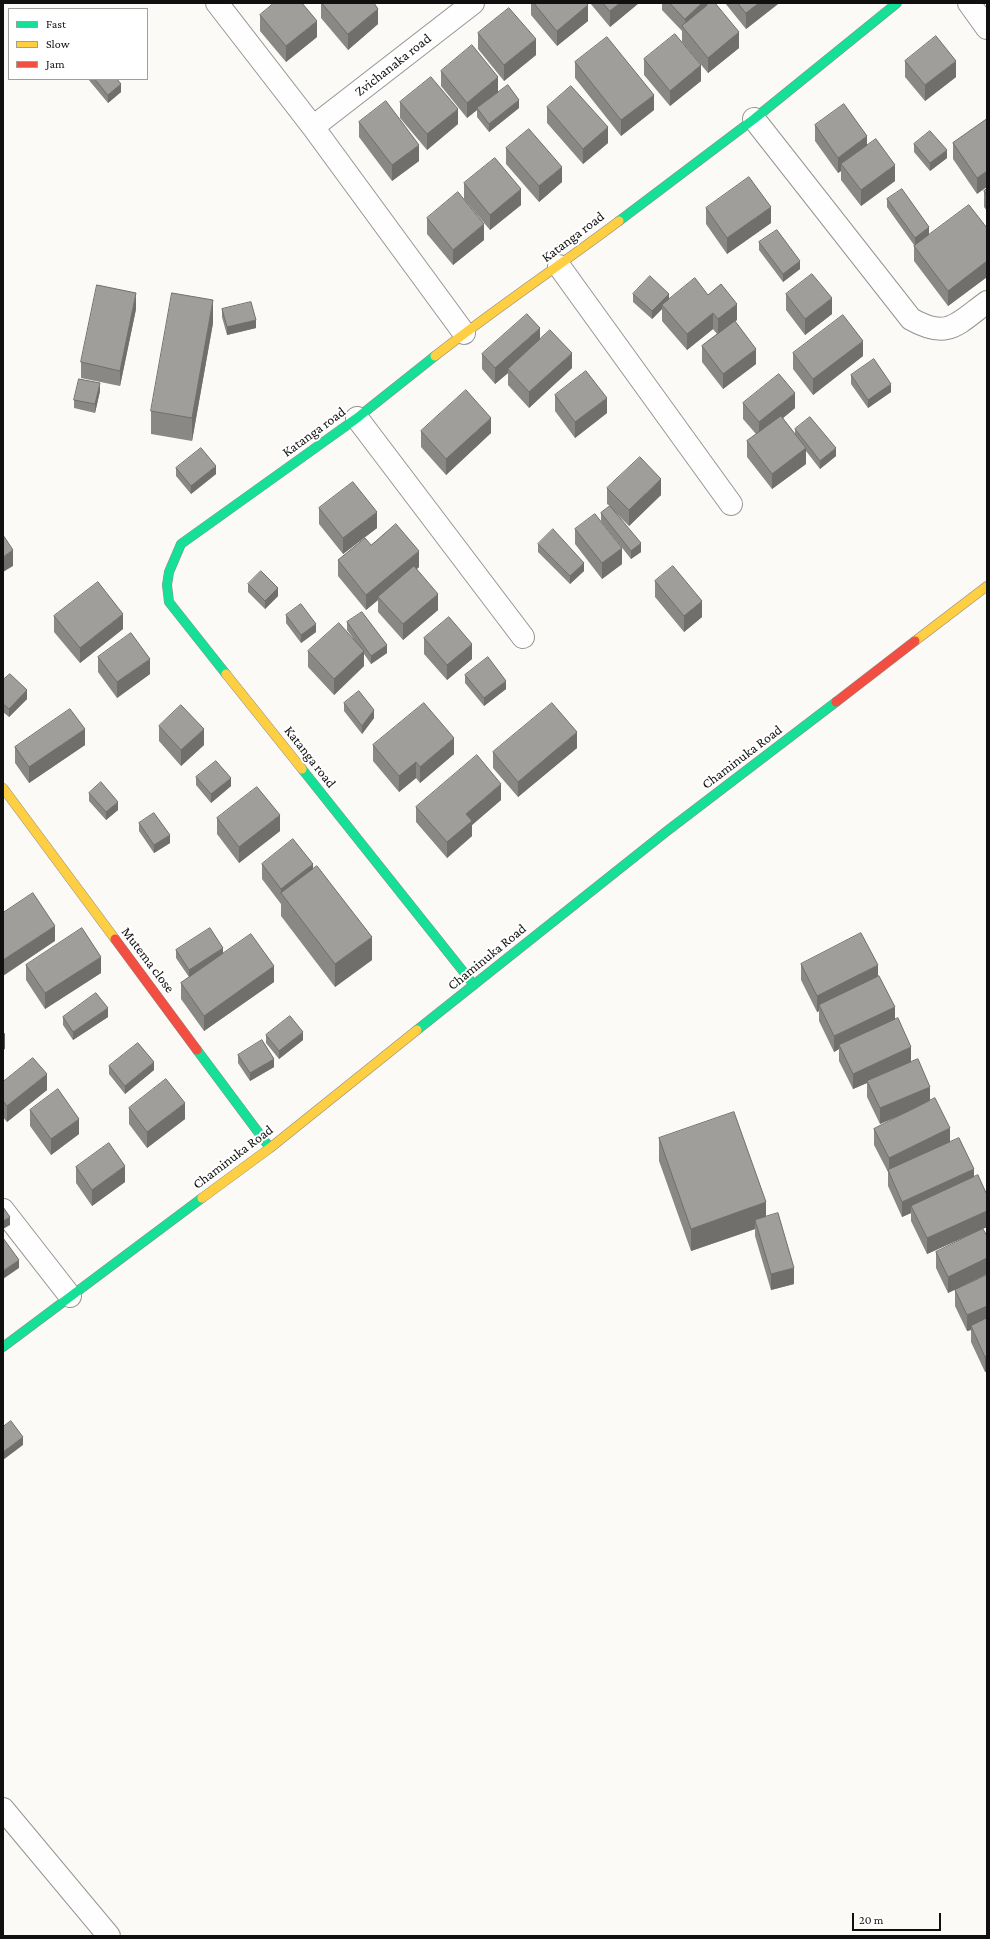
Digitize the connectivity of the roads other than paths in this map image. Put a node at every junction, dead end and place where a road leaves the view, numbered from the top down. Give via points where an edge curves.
1 (216, 3) edge
2 (473, 3) edge
3 (897, 3) edge
4 (969, 3) edge
5 (987, 28) edge
6 (754, 119) junction
7 (313, 127) junction
8 (559, 266) junction
9 (987, 302) edge
10 (464, 333) junction
11 (357, 418) junction
12 (731, 504) dead end
13 (987, 586) edge
14 (523, 637) dead end
15 (3, 788) edge
16 (474, 985) junction
17 (270, 1148) junction
18 (3, 1210) edge
19 (70, 1296) junction
20 (3, 1347) edge
21 (3, 1809) edge
22 (109, 1936) edge

1 - 7 street
2 - 7 street, Zvichanaka road
3 - 6 street, Katanga road
4 - 5 street
6 - 8 street, Katanga road
6 - 9 street via 911,319 926,327 940,330 955,326
7 - 10 street
8 - 10 street, Katanga road
8 - 12 street
10 - 11 street, Katanga road
11 - 14 street
11 - 16 street, Katanga road via 181,544 170,565 166,587 169,602
13 - 16 street, Chaminuka Road
15 - 17 street, Mutema close
16 - 17 street, Chaminuka Road
17 - 19 street, Chaminuka Road
18 - 19 street
19 - 20 street, Chaminuka Road
21 - 22 street

